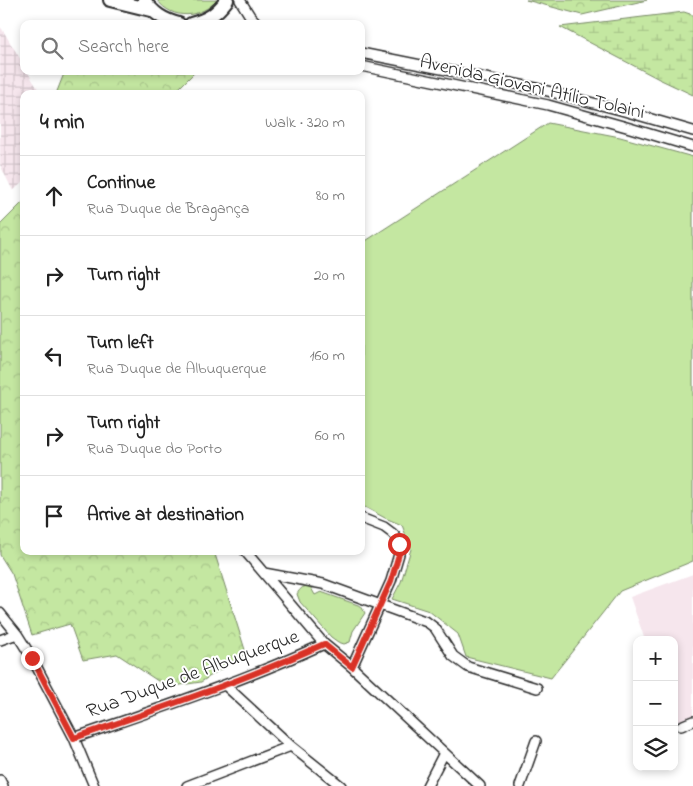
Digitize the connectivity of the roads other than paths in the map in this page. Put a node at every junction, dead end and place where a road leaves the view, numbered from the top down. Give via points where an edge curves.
1 (110, 0) edge
2 (228, 0) edge
3 (240, 0) edge
4 (147, 5) edge
5 (166, 20) edge
6 (206, 20) edge
7 (254, 20) edge
8 (365, 53) edge
9 (365, 67) edge
10 (693, 131) edge
11 (693, 147) edge
12 (365, 520) edge
13 (248, 555) edge
14 (264, 573) junction
15 (380, 605) junction
16 (0, 613) edge
17 (17, 634) junction
18 (0, 640) edge
19 (324, 644) junction
20 (352, 667) junction
21 (225, 685) junction
22 (537, 688) dead end
23 (693, 721) edge
24 (681, 726) dead end
25 (74, 738) junction
26 (536, 741) dead end
27 (291, 746) junction
28 (444, 753) junction
29 (0, 780) edge
30 (3, 786) edge
31 (94, 786) edge
32 (187, 786) edge
33 (341, 786) edge
34 (427, 786) edge
35 (480, 786) edge
36 (520, 786) edge

1 - 4 street
2 - 6 street
3 - 7 street
4 - 5 street
8 - 10 street, Avenida Giovani Atílio Tolaini via 536,88
9 - 11 street, Avenida Giovani Atílio Tolaini via 548,105
12 - 15 street via 392,532 399,544 391,581
13 - 14 street
14 - 15 street via 323,584
14 - 19 street
15 - 20 street
15 - 22 street via 427,622 435,628 453,656 468,667
16 - 17 street
17 - 18 street
17 - 25 street
19 - 20 street
19 - 21 street, Rua Duque de Albuquerque
20 - 28 street
21 - 25 street, Rua Duque de Albuquerque
21 - 27 street
23 - 24 street
25 - 31 street
26 - 36 street
27 - 32 street
27 - 33 street
28 - 34 street
28 - 35 street
29 - 30 street

